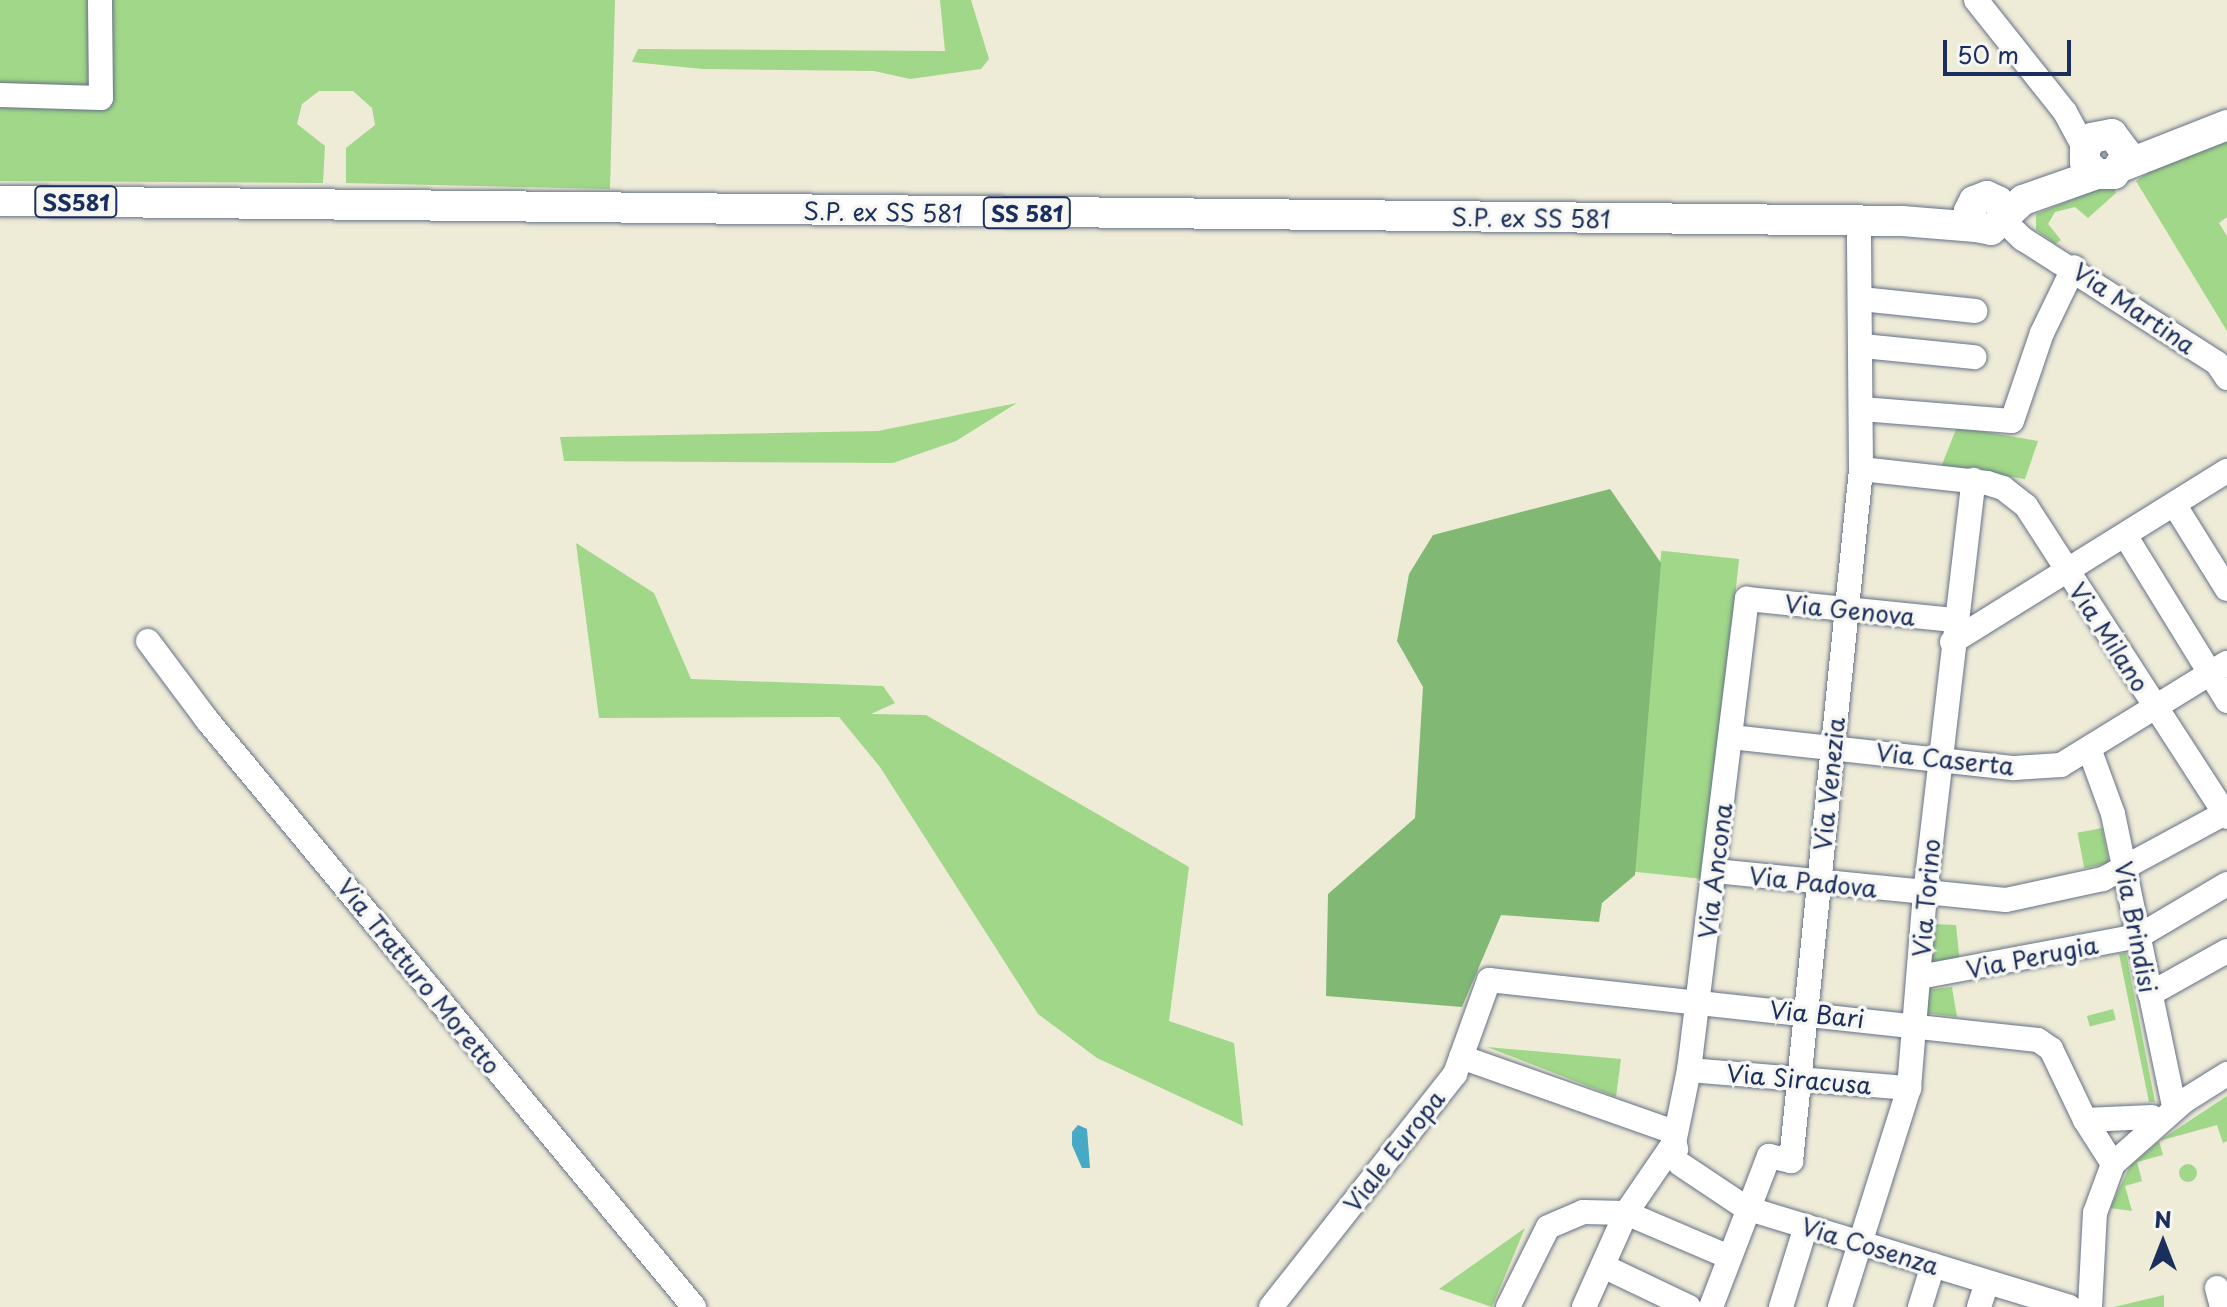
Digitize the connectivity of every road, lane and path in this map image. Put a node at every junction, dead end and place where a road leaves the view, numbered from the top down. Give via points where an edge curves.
1 (100, 0) edge
2 (1976, 0) edge
3 (0, 95) edge
4 (2227, 125) edge
5 (2103, 153) junction
6 (0, 201) edge
7 (152, 203) joint
8 (1990, 215) junction
9 (1859, 221) junction
10 (2074, 267) junction
11 (1861, 299) junction
12 (1975, 311) dead end
13 (1863, 346) junction
14 (1974, 357) dead end
15 (2226, 375) edge
16 (1862, 409) junction
17 (1861, 469) junction
18 (2225, 478) edge
19 (1974, 480) junction
20 (2174, 504) junction
21 (2125, 535) junction
22 (2067, 572) junction
23 (2227, 589) edge
24 (1747, 599) joint
25 (1847, 610) junction
26 (1953, 631) junction
27 (148, 641) dead end
28 (2218, 669) edge
29 (2227, 701) edge
30 (2155, 709) junction
31 (1731, 737) junction
32 (1833, 748) junction
33 (2090, 751) junction
34 (1940, 760) junction
35 (2226, 814) edge
36 (2125, 868) junction
37 (1715, 871) junction
38 (1818, 883) junction
39 (2227, 884) edge
40 (1925, 894) junction
41 (2139, 936) junction
42 (2227, 951) edge
43 (1919, 977) junction
44 (1489, 980) joint
45 (2150, 994) junction
46 (1698, 1001) junction
47 (1806, 1012) junction
48 (1914, 1024) junction
49 (1461, 1057) junction
50 (1689, 1070) junction
51 (2227, 1074) edge
52 (1802, 1078) junction
53 (1909, 1088) junction
54 (2170, 1108) junction
55 (2099, 1141) junction
56 (1672, 1159) junction
57 (1746, 1208) junction
58 (1626, 1213) junction
59 (1806, 1226) junction
60 (1859, 1243) junction
61 (1729, 1257) junction
62 (1933, 1265) junction
63 (1603, 1266) junction
64 (1987, 1282) junction
65 (694, 1307) edge
66 (1271, 1307) edge
67 (1508, 1307) edge
68 (1584, 1307) edge
69 (1689, 1307) edge
70 (1711, 1307) edge
71 (1781, 1307) edge
72 (1840, 1307) edge
73 (1920, 1307) edge
74 (1979, 1307) edge
75 (2069, 1307) edge
76 (2090, 1307) edge

1 - 3 street via 101,98
2 - 5 street
4 - 5 main road via 2177,144
5 - 8 main road
6 - 7 main road, SS581
7 - 9 main road, S.P. ex SS 581 / SS 581
8 - 9 main road, S.P. ex SS 581 / SS 581
8 - 10 street, Via Martina
9 - 11 street, Via Venezia
10 - 15 street, Via Martina via 2217,363
10 - 16 street via 2042,333 2012,421
11 - 12 street
11 - 13 street, Via Venezia
13 - 14 street
13 - 16 street, Via Venezia
16 - 17 street, Via Venezia
17 - 19 street, Via Milano
17 - 25 street, Via Venezia
18 - 20 street
19 - 22 street, Via Milano via 2003,488 2026,506
19 - 26 street, Via Torino
20 - 21 street
20 - 23 street
21 - 22 street
21 - 28 street
22 - 26 street
22 - 30 street, Via Milano
24 - 25 street, Via Genova
24 - 31 street, Via Ancona
25 - 26 street, Via Genova
25 - 32 street, Via Venezia
26 - 34 street, Via Torino
27 - 65 street, Via Tratturo Moretto via 217,732
28 - 29 street
28 - 30 street, Via Caserta
30 - 33 street, Via Caserta
30 - 35 street, Via Milano
31 - 32 street, Via Caserta
31 - 37 street, Via Ancona
32 - 34 street, Via Caserta
32 - 38 street, Via Venezia
33 - 34 street, Via Caserta via 2061,765 2014,768
33 - 36 street, Via Brindisi
34 - 40 street, Via Torino
35 - 36 street, Via Padova
36 - 40 street, Via Padova via 2103,879 2006,900
36 - 41 street, Via Brindisi
37 - 38 street, Via Padova
37 - 46 street, Via Ancona
38 - 40 street, Via Padova
38 - 47 street, Via Venezia
39 - 41 street, Via Perugia
40 - 43 street, Via Torino
41 - 43 street, Via Perugia
41 - 45 street, Via Brindisi
42 - 45 street
43 - 48 street, Via Torino
44 - 46 street, Via Bari
44 - 49 street, Viale Europa
45 - 54 street, Via Brindisi
46 - 47 street, Via Bari
46 - 50 street, Via Ancona
47 - 48 street, Via Bari
47 - 52 street, Via Venezia
48 - 53 street, Via Torino
48 - 55 street, Via Bari via 2038,1040 2051,1049
49 - 56 street, Via Cosenza via 1671,1131
49 - 66 street, Viale Europa via 1455,1074
50 - 52 street, Via Siracusa
50 - 56 street, Via Ancona
51 - 54 street
52 - 53 street, Via Siracusa
52 - 57 street, Via Venezia via 1791,1161 1769,1156
53 - 60 street, Via Torino
54 - 55 street
54 - 55 street
54 - 55 street
55 - 76 street
56 - 57 street, Via Cosenza
56 - 58 street
57 - 59 street, Via Cosenza
57 - 61 street, Via Venezia
58 - 61 street
58 - 63 street
58 - 67 street via 1583,1212 1548,1227
59 - 60 street, Via Cosenza
59 - 71 street
60 - 62 street, Via Cosenza
60 - 72 street, Via Torino
61 - 70 street, Via Venezia
62 - 64 street, Via Cosenza
62 - 73 street
63 - 68 street
63 - 69 street
64 - 74 street
64 - 75 street, Via Cosenza

